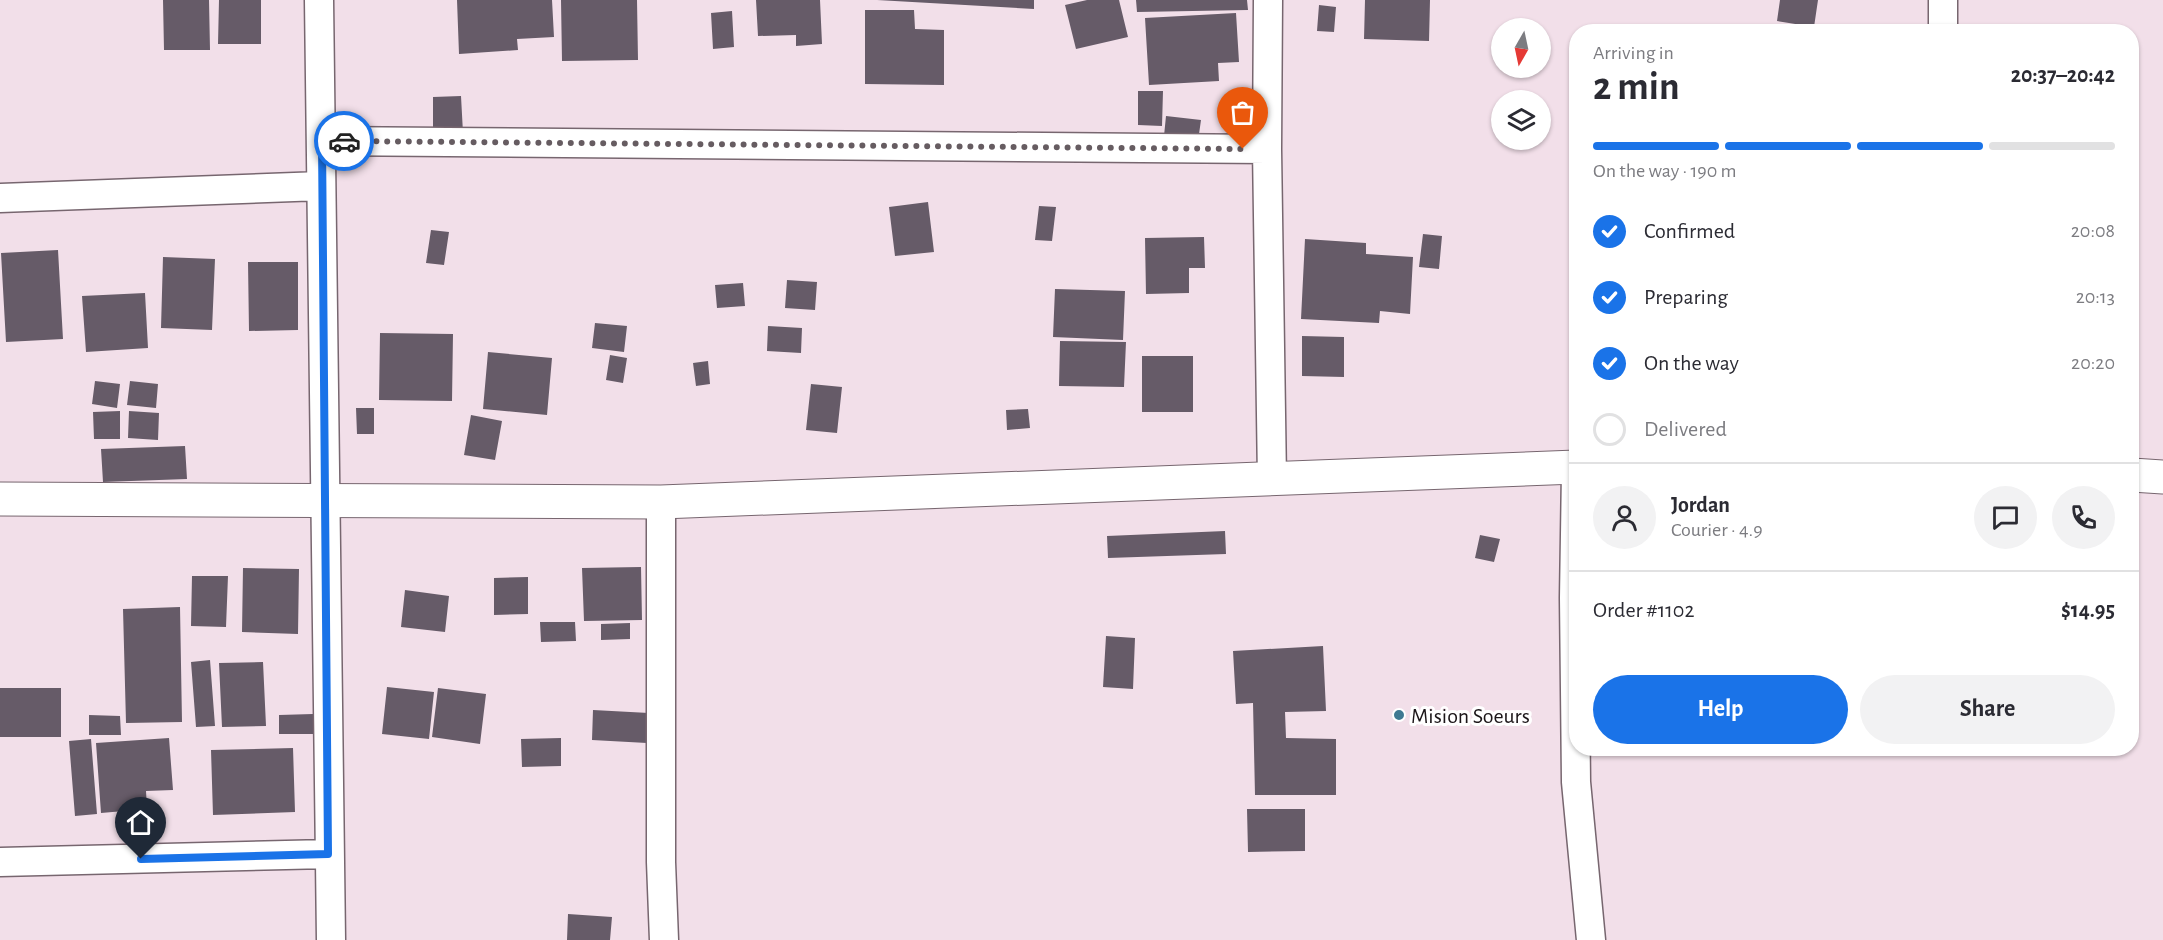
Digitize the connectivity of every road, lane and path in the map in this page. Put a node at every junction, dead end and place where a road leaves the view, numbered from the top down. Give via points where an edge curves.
1 (319, 0) edge
2 (1268, 0) edge
3 (1943, 0) edge
4 (1943, 24) edge
5 (322, 141) junction
6 (1267, 149) junction
7 (321, 186) junction
8 (0, 198) edge
9 (1569, 469) edge
10 (2139, 476) edge
11 (2163, 477) edge
12 (1272, 480) junction
13 (0, 499) edge
14 (323, 502) junction
15 (661, 502) junction
16 (1576, 756) edge
17 (328, 854) junction
18 (0, 862) edge
19 (331, 940) edge
20 (664, 940) edge
21 (1591, 940) edge

1 - 5 street
2 - 6 street
3 - 4 street
5 - 6 street
5 - 7 street
6 - 12 street
7 - 8 street
7 - 14 street
9 - 12 street
10 - 11 street
12 - 15 street
13 - 14 street
14 - 15 street
14 - 17 street
15 - 20 street
16 - 21 street
17 - 18 street
17 - 19 street

